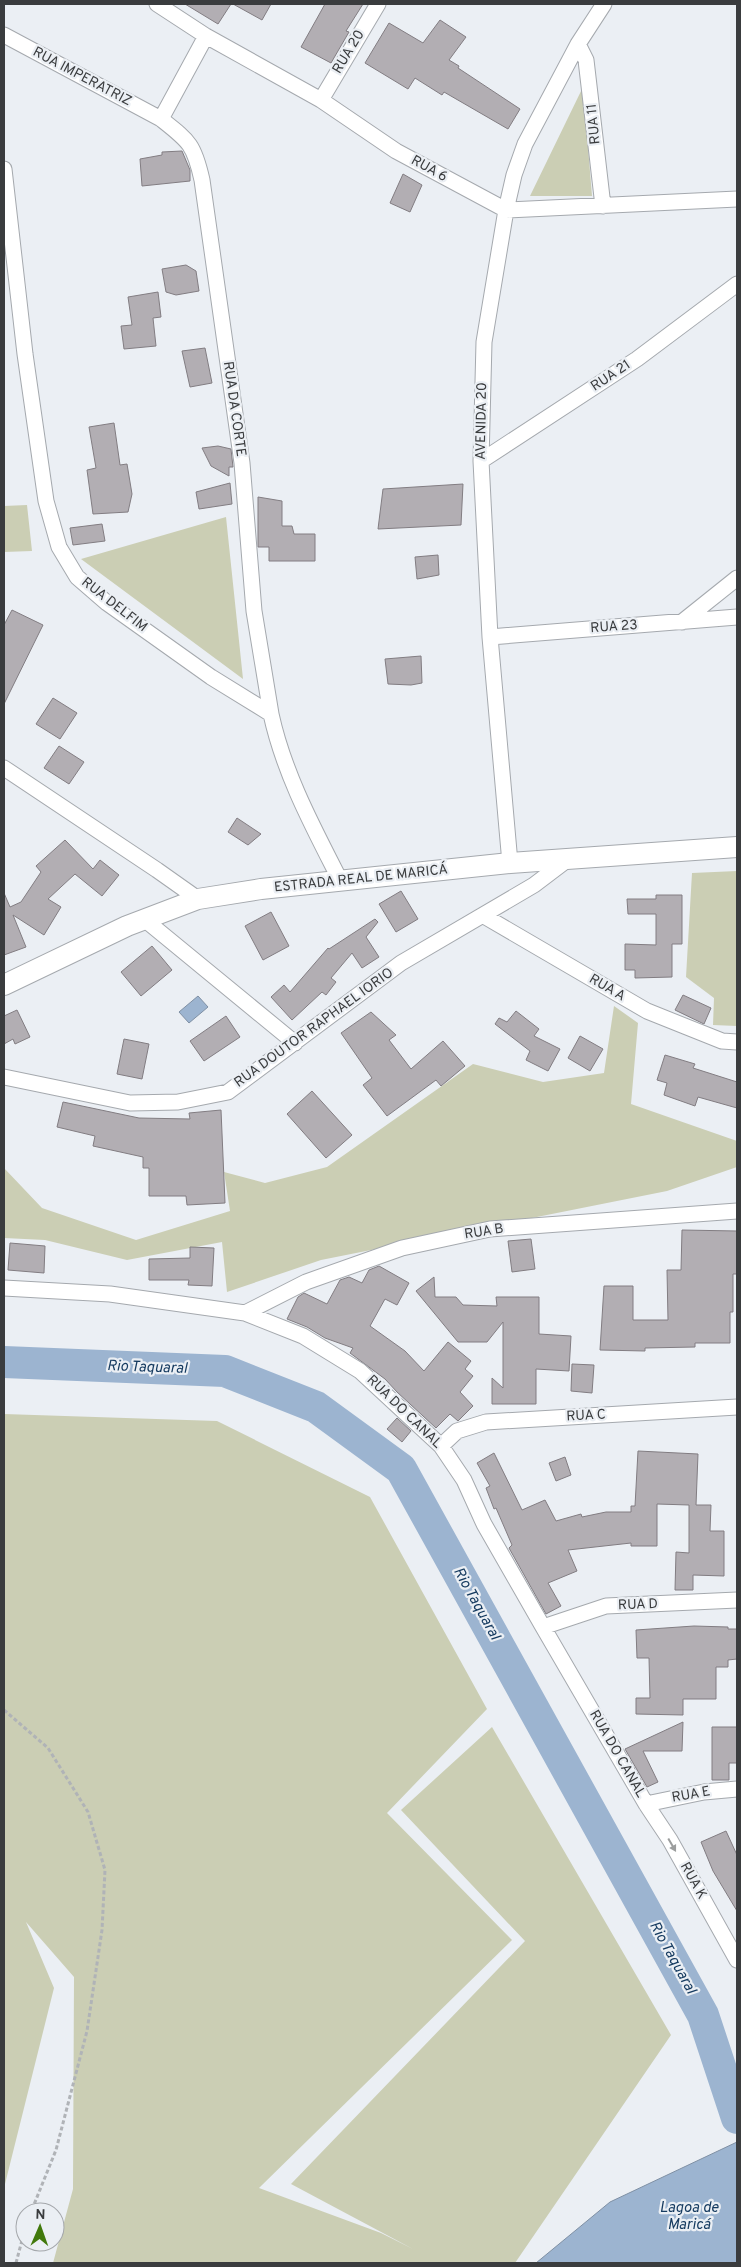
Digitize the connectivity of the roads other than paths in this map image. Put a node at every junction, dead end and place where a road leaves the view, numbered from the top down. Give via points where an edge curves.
1 (157, 4) edge
2 (378, 4) edge
3 (604, 4) edge
4 (4, 35) edge
5 (206, 36) junction
6 (578, 44) junction
7 (320, 100) junction
8 (161, 119) junction
9 (4, 168) edge
10 (737, 199) edge
11 (603, 206) junction
12 (506, 210) junction
13 (737, 284) edge
14 (481, 461) junction
15 (737, 578) edge
16 (737, 617) edge
17 (682, 622) junction
18 (490, 637) junction
19 (271, 714) junction
20 (4, 768) edge
21 (737, 847) edge
22 (567, 860) junction
23 (510, 863) junction
24 (341, 882) junction
25 (198, 900) junction
26 (484, 916) junction
27 (144, 920) junction
28 (4, 985) edge
29 (737, 1042) edge
30 (296, 1043) junction
31 (4, 1077) edge
32 (737, 1211) edge
33 (4, 1288) edge
34 (245, 1313) junction
35 (737, 1407) edge
36 (441, 1446) junction
37 (737, 1600) edge
38 (543, 1627) junction
39 (737, 1789) edge
40 (646, 1804) junction
41 (737, 1960) edge

1 - 5 street, RUA 6
2 - 7 street, RUA 20
3 - 6 street, AVENIDA 20
4 - 8 street, RUA IMPERATRIZ
5 - 7 street, RUA 6
5 - 8 street
6 - 11 street, RUA 11 via 586,60
6 - 12 street, AVENIDA 20 via 525,144
7 - 12 street, RUA 6 via 396,152
8 - 19 street, RUA DA CORTE via 195,152 202,180 242,463 254,611
9 - 19 street, RUA DELFIM via 46,501 59,547 77,577 107,603 211,677
10 - 11 street
11 - 12 street
12 - 14 street, AVENIDA 20 via 484,342
13 - 14 street, RUA 21 via 637,359
14 - 18 street, AVENIDA 20
15 - 17 street
16 - 17 street, RUA 23
17 - 18 street, RUA 23
18 - 23 street, AVENIDA 20
19 - 24 street via 277,743 312,826
20 - 25 street
21 - 22 main road, ESTRADA REAL DE MARICÁ
22 - 23 main road, ESTRADA REAL DE MARICÁ
22 - 26 street, RUA DOUTOR RAPHAEL IORIO
23 - 24 main road, ESTRADA REAL DE MARICÁ
24 - 25 main road, ESTRADA REAL DE MARICÁ via 261,889
25 - 27 main road, ESTRADA REAL DE MARICÁ
26 - 29 street, RUA A via 647,1011 722,1041
26 - 30 street, RUA DOUTOR RAPHAEL IORIO via 401,964
27 - 28 main road, ESTRADA REAL DE MARICÁ
27 - 30 street
30 - 31 street, RUA DOUTOR RAPHAEL IORIO via 228,1092 178,1102 130,1103
32 - 34 street, RUA B via 490,1229 402,1248 306,1282
33 - 34 street, RUA DO CANAL via 110,1294
34 - 36 street, RUA DO CANAL via 303,1336 360,1371
35 - 36 street, RUA C via 486,1422 457,1431
36 - 38 street, RUA DO CANAL via 464,1480 484,1524
37 - 38 street, RUA D via 606,1606
38 - 40 street, RUA DO CANAL
39 - 40 street, RUA E
40 -> 41 street, RUA K via 670,1840

